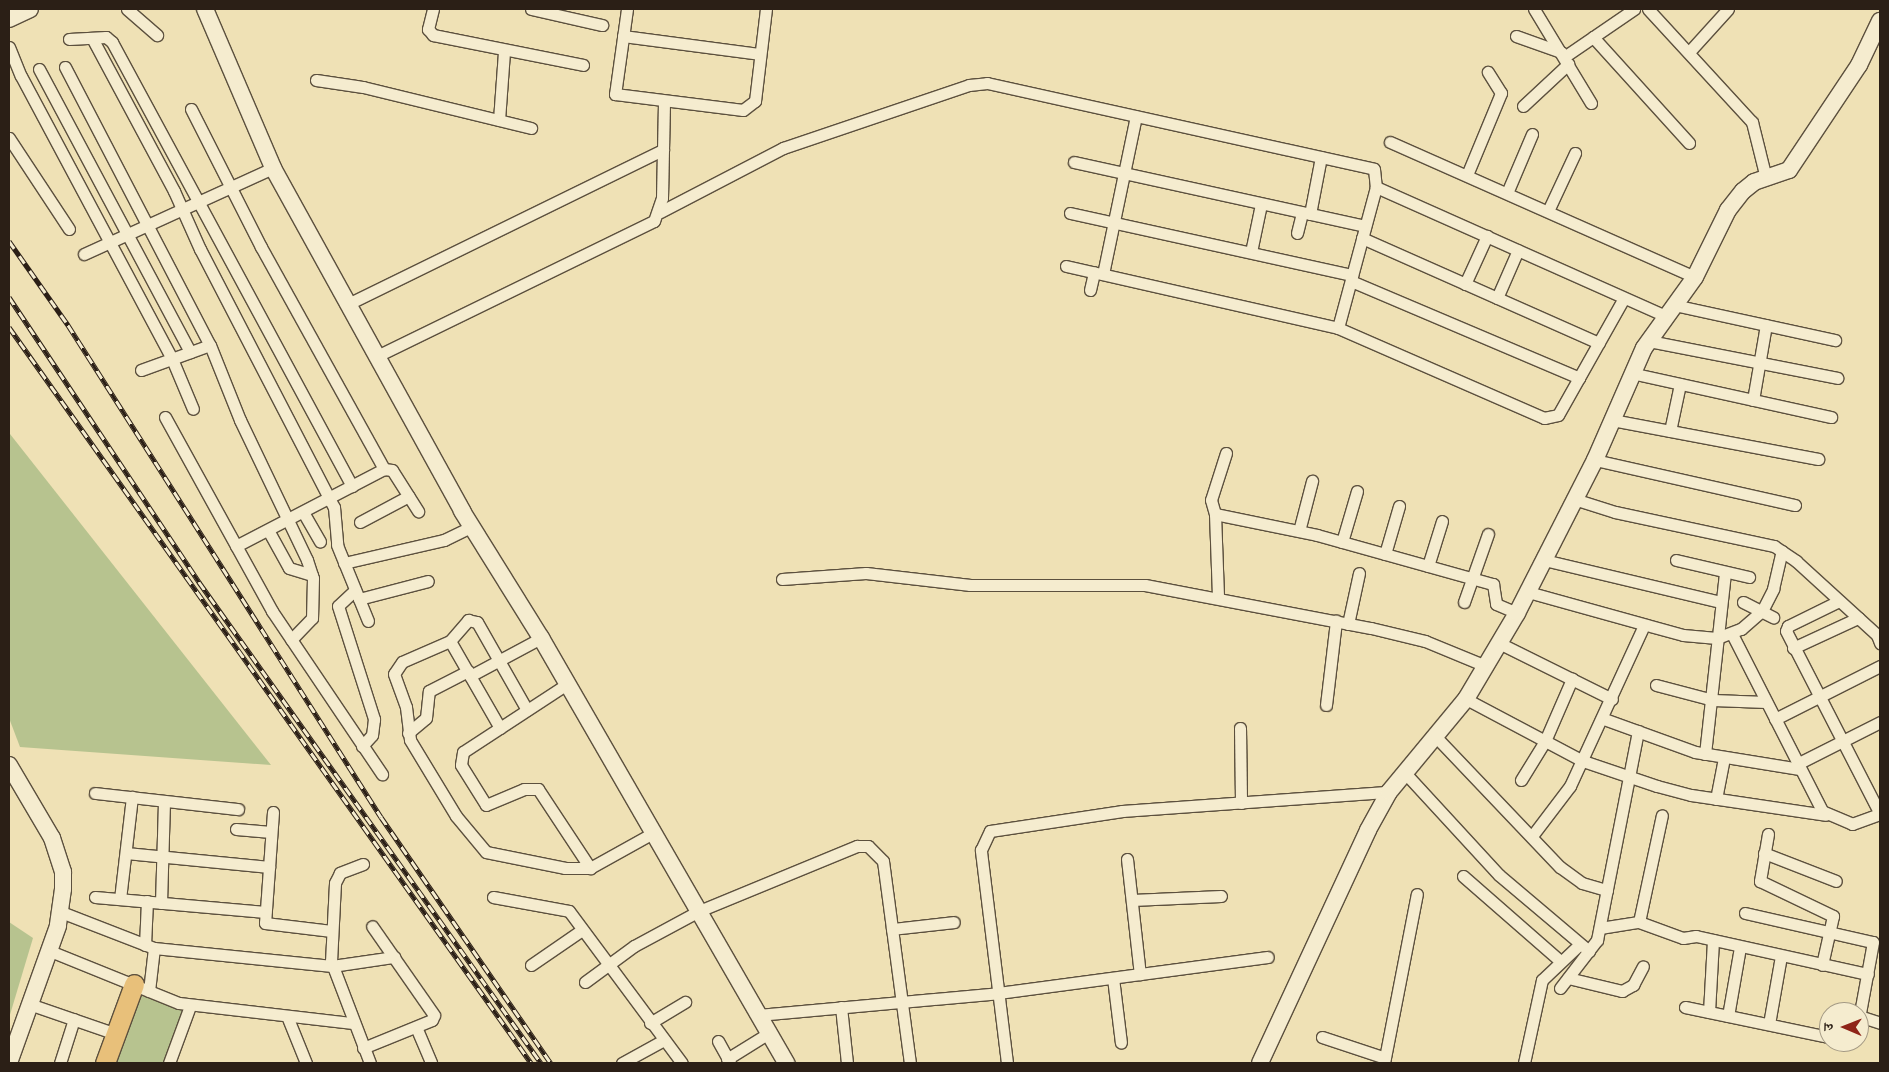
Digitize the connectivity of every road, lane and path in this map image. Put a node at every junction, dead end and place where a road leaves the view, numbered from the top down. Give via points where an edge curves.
1 (30, 9) edge
2 (127, 9) edge
3 (205, 9) edge
4 (433, 9) edge
5 (531, 9) edge
6 (627, 9) edge
7 (766, 9) edge
8 (1534, 9) edge
9 (1634, 9) edge
10 (1648, 9) edge
11 (1724, 10) edge
12 (567, 13) edge
13 (9, 19) edge
14 (1880, 21) edge
15 (602, 25) dead end
16 (157, 35) dead end
17 (623, 36) junction
18 (1516, 36) dead end
19 (1593, 37) junction
20 (92, 38) junction
21 (69, 39) dead end
22 (9, 47) edge
23 (504, 52) junction
24 (1690, 52) junction
25 (759, 54) junction
26 (1564, 58) junction
27 (583, 66) dead end
28 (65, 67) dead end
29 (39, 69) dead end
30 (1488, 72) dead end
31 (316, 80) dead end
32 (1591, 103) dead end
33 (664, 105) junction
34 (1523, 106) dead end
35 (191, 109) dead end
36 (1136, 116) junction
37 (499, 120) junction
38 (531, 128) dead end
39 (1532, 134) dead end
40 (9, 138) edge
41 (1390, 142) dead end
42 (663, 144) junction
43 (1689, 144) dead end
44 (1575, 153) dead end
45 (1321, 157) junction
46 (1074, 162) dead end
47 (273, 168) junction
48 (1124, 174) junction
49 (1467, 175) junction
50 (1766, 178) junction
51 (1376, 187) junction
52 (230, 190) junction
53 (1507, 193) junction
54 (200, 202) junction
55 (1261, 204) junction
56 (183, 207) junction
57 (1548, 211) junction
58 (660, 212) junction
59 (1070, 213) dead end
60 (1306, 214) junction
61 (1114, 221) junction
62 (146, 224) junction
63 (1365, 226) junction
64 (69, 229) dead end
65 (1297, 233) dead end
66 (126, 234) junction
67 (1487, 236) junction
68 (1362, 238) junction
69 (108, 242) junction
70 (1518, 250) junction
71 (1251, 252) junction
72 (84, 254) dead end
73 (1066, 266) dead end
74 (1098, 273) junction
75 (1695, 277) junction
76 (1351, 278) junction
77 (1465, 284) junction
78 (1090, 290) dead end
79 (1497, 298) junction
80 (1624, 298) junction
81 (348, 304) junction
82 (1670, 311) junction
83 (1766, 325) junction
84 (1338, 328) junction
85 (1835, 340) dead end
86 (1649, 341) junction
87 (1599, 343) junction
88 (210, 345) junction
89 (190, 352) junction
90 (377, 356) junction
91 (172, 359) junction
92 (1760, 363) junction
93 (141, 370) dead end
94 (1631, 373) junction
95 (1579, 378) junction
96 (1837, 378) dead end
97 (1680, 384) junction
98 (1753, 400) junction
99 (194, 408) dead end
100 (165, 417) dead end
101 (1831, 417) dead end
102 (1612, 420) junction
103 (1670, 431) junction
104 (1226, 453) dead end
105 (1595, 460) junction
106 (1818, 460) dead end
107 (384, 469) junction
108 (1312, 481) dead end
109 (352, 486) junction
110 (1357, 491) dead end
111 (409, 496) junction
112 (330, 498) junction
113 (1574, 499) junction
114 (1795, 505) dead end
115 (1399, 506) dead end
116 (418, 511) dead end
117 (303, 512) junction
118 (1215, 514) junction
119 (288, 520) junction
120 (1442, 521) dead end
121 (360, 522) dead end
122 (472, 527) junction
123 (268, 530) junction
124 (1299, 531) junction
125 (1488, 534) dead end
126 (320, 541) dead end
127 (1342, 542) junction
128 (236, 546) junction
129 (1782, 551) junction
130 (1385, 554) junction
131 (1544, 560) junction
132 (1676, 560) dead end
133 (344, 563) junction
134 (1428, 566) junction
135 (1725, 572) junction
136 (1359, 573) dead end
137 (312, 575) junction
138 (1749, 577) dead end
139 (782, 579) dead end
140 (1473, 579) junction
141 (428, 581) dead end
142 (1528, 592) junction
143 (357, 594) junction
144 (1218, 597) junction
145 (1839, 601) junction
146 (1464, 602) dead end
147 (1720, 602) junction
148 (1743, 602) dead end
149 (1517, 612) junction
150 (1767, 614) junction
151 (1858, 618) junction
152 (368, 621) dead end
153 (1336, 621) junction
154 (1348, 624) junction
155 (1644, 625) junction
156 (1732, 634) junction
157 (541, 638) junction
158 (1717, 638) junction
159 (291, 640) junction
160 (450, 641) junction
161 (1880, 643) edge
162 (1499, 644) junction
163 (1793, 648) junction
164 (499, 660) junction
165 (1486, 666) junction
166 (1880, 666) edge
167 (469, 673) junction
168 (1572, 679) junction
169 (567, 684) junction
170 (1656, 685) dead end
171 (1819, 697) junction
172 (1466, 699) junction
173 (1612, 699) junction
174 (1713, 700) junction
175 (1766, 702) junction
176 (1326, 705) dead end
177 (528, 710) junction
178 (1604, 719) junction
179 (1775, 719) junction
180 (1880, 722) edge
181 (500, 728) junction
182 (1240, 728) dead end
183 (1638, 731) junction
184 (408, 733) junction
185 (1436, 737) junction
186 (1545, 741) junction
187 (1842, 741) junction
188 (362, 746) junction
189 (1705, 754) junction
190 (1724, 758) junction
191 (1583, 761) junction
192 (9, 765) edge
193 (1799, 766) junction
194 (382, 774) dead end
195 (1406, 774) junction
196 (1628, 776) junction
197 (1521, 780) dead end
198 (1389, 792) junction
199 (96, 794) dead end
200 (132, 797) junction
201 (1716, 799) junction
202 (164, 801) junction
203 (1241, 803) junction
204 (238, 809) dead end
205 (273, 812) dead end
206 (1880, 814) edge
207 (1662, 815) dead end
208 (1826, 815) junction
209 (236, 829) dead end
210 (271, 832) junction
211 (653, 833) junction
212 (1768, 834) dead end
213 (1532, 836) junction
214 (1764, 853) junction
215 (126, 854) junction
216 (162, 857) junction
217 (1127, 859) dead end
218 (363, 864) dead end
219 (268, 867) junction
220 (590, 868) junction
221 (1463, 876) dead end
222 (1836, 881) dead end
223 (1607, 890) junction
224 (1417, 894) dead end
225 (1221, 896) dead end
226 (95, 897) dead end
227 (493, 897) dead end
228 (120, 899) junction
229 (1132, 900) junction
230 (146, 901) junction
231 (161, 903) junction
232 (699, 911) junction
233 (61, 912) junction
234 (265, 912) junction
235 (1745, 913) dead end
236 (954, 922) dead end
237 (1639, 922) junction
238 (372, 926) dead end
239 (1600, 928) junction
240 (582, 930) junction
241 (892, 930) junction
242 (332, 931) junction
243 (1831, 933) junction
244 (1714, 940) junction
245 (149, 946) junction
246 (1740, 947) junction
247 (1584, 948) junction
248 (50, 951) junction
249 (394, 956) junction
250 (1781, 956) junction
251 (1268, 957) dead end
252 (1560, 961) junction
253 (531, 965) dead end
254 (606, 965) junction
255 (1822, 965) junction
256 (332, 966) junction
257 (1643, 966) dead end
258 (1140, 974) junction
259 (1868, 974) junction
260 (1112, 978) junction
261 (1568, 978) junction
262 (584, 982) dead end
263 (142, 987) junction
264 (1560, 988) dead end
265 (998, 993) junction
266 (685, 1002) dead end
267 (902, 1002) junction
268 (1862, 1002) edge
269 (32, 1005) junction
270 (190, 1006) junction
271 (841, 1007) junction
272 (1685, 1007) dead end
273 (1709, 1012) junction
274 (758, 1015) junction
275 (287, 1016) junction
276 (1728, 1016) junction
277 (74, 1020) junction
278 (650, 1023) junction
279 (353, 1024) junction
280 (1769, 1024) junction
281 (416, 1027) junction
282 (116, 1034) junction
283 (769, 1034) junction
284 (1819, 1035) edge
285 (1322, 1038) dead end
286 (664, 1040) junction
287 (718, 1041) dead end
288 (1121, 1043) dead end
289 (363, 1048) junction
290 (1385, 1060) edge
291 (729, 1061) edge
292 (10, 1063) edge
293 (61, 1063) edge
294 (105, 1063) edge
295 (169, 1063) edge
296 (306, 1063) edge
297 (370, 1063) edge
298 (431, 1063) edge
299 (622, 1063) edge
300 (682, 1063) edge
301 (786, 1063) edge
302 (848, 1063) edge
303 (910, 1063) edge
304 (1007, 1063) edge
305 (1260, 1063) edge
306 (1524, 1063) edge

1 - 13 main road
2 - 16 street
3 - 47 main road
4 - 23 street via 428,33
5 - 12 street
6 - 17 street
7 - 25 street
8 - 26 street
9 - 19 street
10 - 24 street
11 - 24 street
12 - 15 street
14 - 50 main road via 1860,65 1789,170
17 - 25 street
17 - 33 street via 615,94
18 - 26 street
19 - 26 street
19 - 43 street
20 - 21 street
20 - 54 street via 106,38 112,42
20 - 56 street
22 - 69 street
23 - 27 street
23 - 37 street
24 - 50 street via 1752,122 1759,136
25 - 33 street via 755,101 750,108
26 - 32 street
26 - 34 street
28 - 62 street
29 - 66 street
30 - 49 street via 1501,93
31 - 37 street
33 - 42 street
35 - 52 street
36 - 45 street
36 - 48 street
36 - 58 street via 986,83 969,85 783,148
37 - 38 street
39 - 53 street
40 - 64 street
41 - 49 street
42 - 58 street
42 - 81 street
44 - 57 street
45 - 51 street via 1374,169
45 - 60 street
46 - 48 street
47 - 52 street
47 - 81 main road
48 - 55 street
48 - 61 street
49 - 53 street
50 - 75 main road via 1748,186 1728,210
51 - 63 street
51 - 67 street
52 - 54 street
52 - 107 street
53 - 57 street
54 - 56 street
54 - 109 street
55 - 60 street
55 - 71 street
56 - 62 street
56 - 112 street via 200,249
57 - 75 street
58 - 90 street via 644,227
59 - 61 street
60 - 63 street
60 - 65 street
61 - 71 street
61 - 74 street
62 - 66 street
62 - 88 street
63 - 68 street
66 - 69 street
66 - 89 street
67 - 70 street
67 - 77 street
68 - 76 street
68 - 77 street
69 - 72 street
69 - 91 street
70 - 79 street
70 - 80 street
71 - 76 street
73 - 74 street
74 - 78 street
74 - 84 street
75 - 82 main road
76 - 84 street
76 - 95 street
77 - 79 street
79 - 87 street
80 - 82 street
80 - 87 street
81 - 90 main road
82 - 83 street
82 - 86 main road
83 - 85 street
83 - 92 street
84 - 95 street via 1544,418 1558,415
86 - 92 street
86 - 94 main road
87 - 95 street
88 - 89 street
88 - 119 street via 240,420
89 - 91 street
90 - 122 main road
91 - 93 street
91 - 99 street
92 - 96 street
92 - 98 street
94 - 97 street
94 - 102 main road
97 - 98 street
97 - 103 street
98 - 101 street
100 - 128 street
102 - 103 street
102 - 105 main road
103 - 106 street
104 - 118 street via 1211,500
105 - 113 main road
105 - 114 street
107 - 109 street
107 - 111 street via 392,470
108 - 124 street
109 - 112 street
110 - 127 street
111 - 116 street
111 - 121 street
112 - 117 street
112 - 133 street via 337,520 337,545
113 - 129 street via 1615,512 1758,541
113 - 131 main road
115 - 130 street
117 - 119 street
117 - 126 street
118 - 124 street
118 - 144 street
119 - 123 street
119 - 137 street
120 - 134 street
122 - 133 street via 444,540
122 - 157 main road
123 - 128 street
123 - 137 street via 289,568
124 - 127 street
125 - 140 street
127 - 130 street
128 - 159 street
129 - 145 street
129 - 150 street
130 - 134 street
131 - 142 main road
131 - 147 street
132 - 135 street
133 - 143 street
134 - 140 street
135 - 138 street
135 - 147 street
136 - 154 street
137 - 159 street via 312,618
139 - 144 street via 866,573 970,585 1145,585
140 - 146 street
140 - 149 street via 1492,584 1496,604
141 - 143 street
142 - 149 main road
142 - 155 street
143 - 152 street
143 - 188 street via 338,606 374,719 372,735
144 - 153 street
145 - 151 street
145 - 163 street via 1788,626 1786,631
147 - 158 street
148 - 150 street
149 - 162 main road
150 - 156 street
151 - 161 street
151 - 163 street
153 - 154 street
153 - 176 street
154 - 165 street via 1425,641
155 - 158 street via 1683,636
155 - 173 street
156 - 158 street
156 - 175 street
157 - 164 street
157 - 169 main road
158 - 174 street
159 - 188 street
160 - 164 street via 468,620 474,620
160 - 167 street
160 - 184 street via 402,662 396,668
162 - 165 main road
162 - 168 street
163 - 171 street
164 - 167 street
164 - 177 street
165 - 172 main road
166 - 171 street
167 - 181 street
167 - 184 street via 429,692 426,718
168 - 173 street
168 - 186 street
169 - 177 street
169 - 211 main road
170 - 174 street
171 - 179 street
171 - 187 street
172 - 185 main road
172 - 186 street
173 - 178 street
174 - 175 street
174 - 189 street
175 - 179 street
177 - 181 street
178 - 183 street
178 - 191 street
179 - 193 street
180 - 187 street
181 - 220 street via 463,752 460,758 482,803 492,805 524,789 538,789
182 - 203 street
183 - 189 street
183 - 196 street
184 - 220 street via 456,816 486,852 564,868
185 - 195 main road
185 - 213 street
186 - 191 street
186 - 197 street
187 - 193 street
187 - 206 street
188 - 194 street
189 - 190 street
190 - 193 street
190 - 201 street
191 - 196 street
191 - 213 street via 1570,786
192 - 233 main road via 59,855 63,872
193 - 208 street
195 - 198 main road
195 - 247 street via 1499,874
196 - 201 street
196 - 223 street
198 - 203 street
198 - 305 main road via 1293,986
199 - 200 street
200 - 202 street
200 - 215 street
201 - 208 street
202 - 204 street
202 - 216 street
203 - 265 street via 1122,811 990,831 981,850
205 - 210 street
206 - 208 street via 1852,824
207 - 237 street
209 - 210 street
210 - 219 street
211 - 220 street
211 - 232 main road
212 - 214 street
213 - 223 street via 1572,877
214 - 222 street
214 - 243 street via 1760,881 1830,913 1834,920
215 - 216 street
215 - 228 street
216 - 219 street
216 - 231 street
217 - 229 street
218 - 242 street via 338,876
219 - 234 street
221 - 252 street
223 - 239 street
224 - 290 street
225 - 229 street
226 - 228 street
227 - 240 street via 564,908
228 - 230 street
229 - 258 street
230 - 231 street
230 - 245 street
231 - 234 street
232 - 241 street via 857,846 868,846 883,861
232 - 254 street
232 - 274 main road
233 - 245 street
233 - 248 main road
234 - 242 street via 265,923 270,926
235 - 243 street
236 - 241 street
237 - 239 street
237 - 244 street via 1683,938 1696,936
238 - 249 street
239 - 247 street
240 - 253 street
240 - 254 street
241 - 267 street
242 - 256 street
243 - 255 street
243 - 259 street via 1873,942
244 - 246 street
244 - 273 street
245 - 256 street
245 - 263 street
246 - 250 street
246 - 276 street
247 - 252 street
247 - 261 street
248 - 263 street
248 - 269 main road
249 - 256 street
249 - 281 street via 434,1016
250 - 255 street
250 - 280 street
251 - 258 street
252 - 306 street via 1542,980
254 - 262 street
254 - 278 street
255 - 259 street
256 - 279 street
257 - 261 street via 1633,985 1622,991
258 - 260 street
259 - 268 street
260 - 265 street
260 - 288 street
261 - 264 street
263 - 270 street
263 - 282 main road
265 - 267 street
265 - 304 street
266 - 278 street
267 - 271 street
267 - 303 street
269 - 277 street
269 - 292 main road
270 - 275 street
270 - 295 street
271 - 274 street
271 - 302 street
272 - 273 street
273 - 276 street
274 - 283 main road
275 - 279 street
275 - 296 street
276 - 280 street
277 - 282 street
277 - 293 street
278 - 286 street
279 - 289 street
280 - 284 street
281 - 289 street
281 - 298 street
282 - 294 main road
283 - 291 street
283 - 301 main road
285 - 290 street
286 - 299 street
286 - 300 street
287 - 291 street
289 - 297 street

